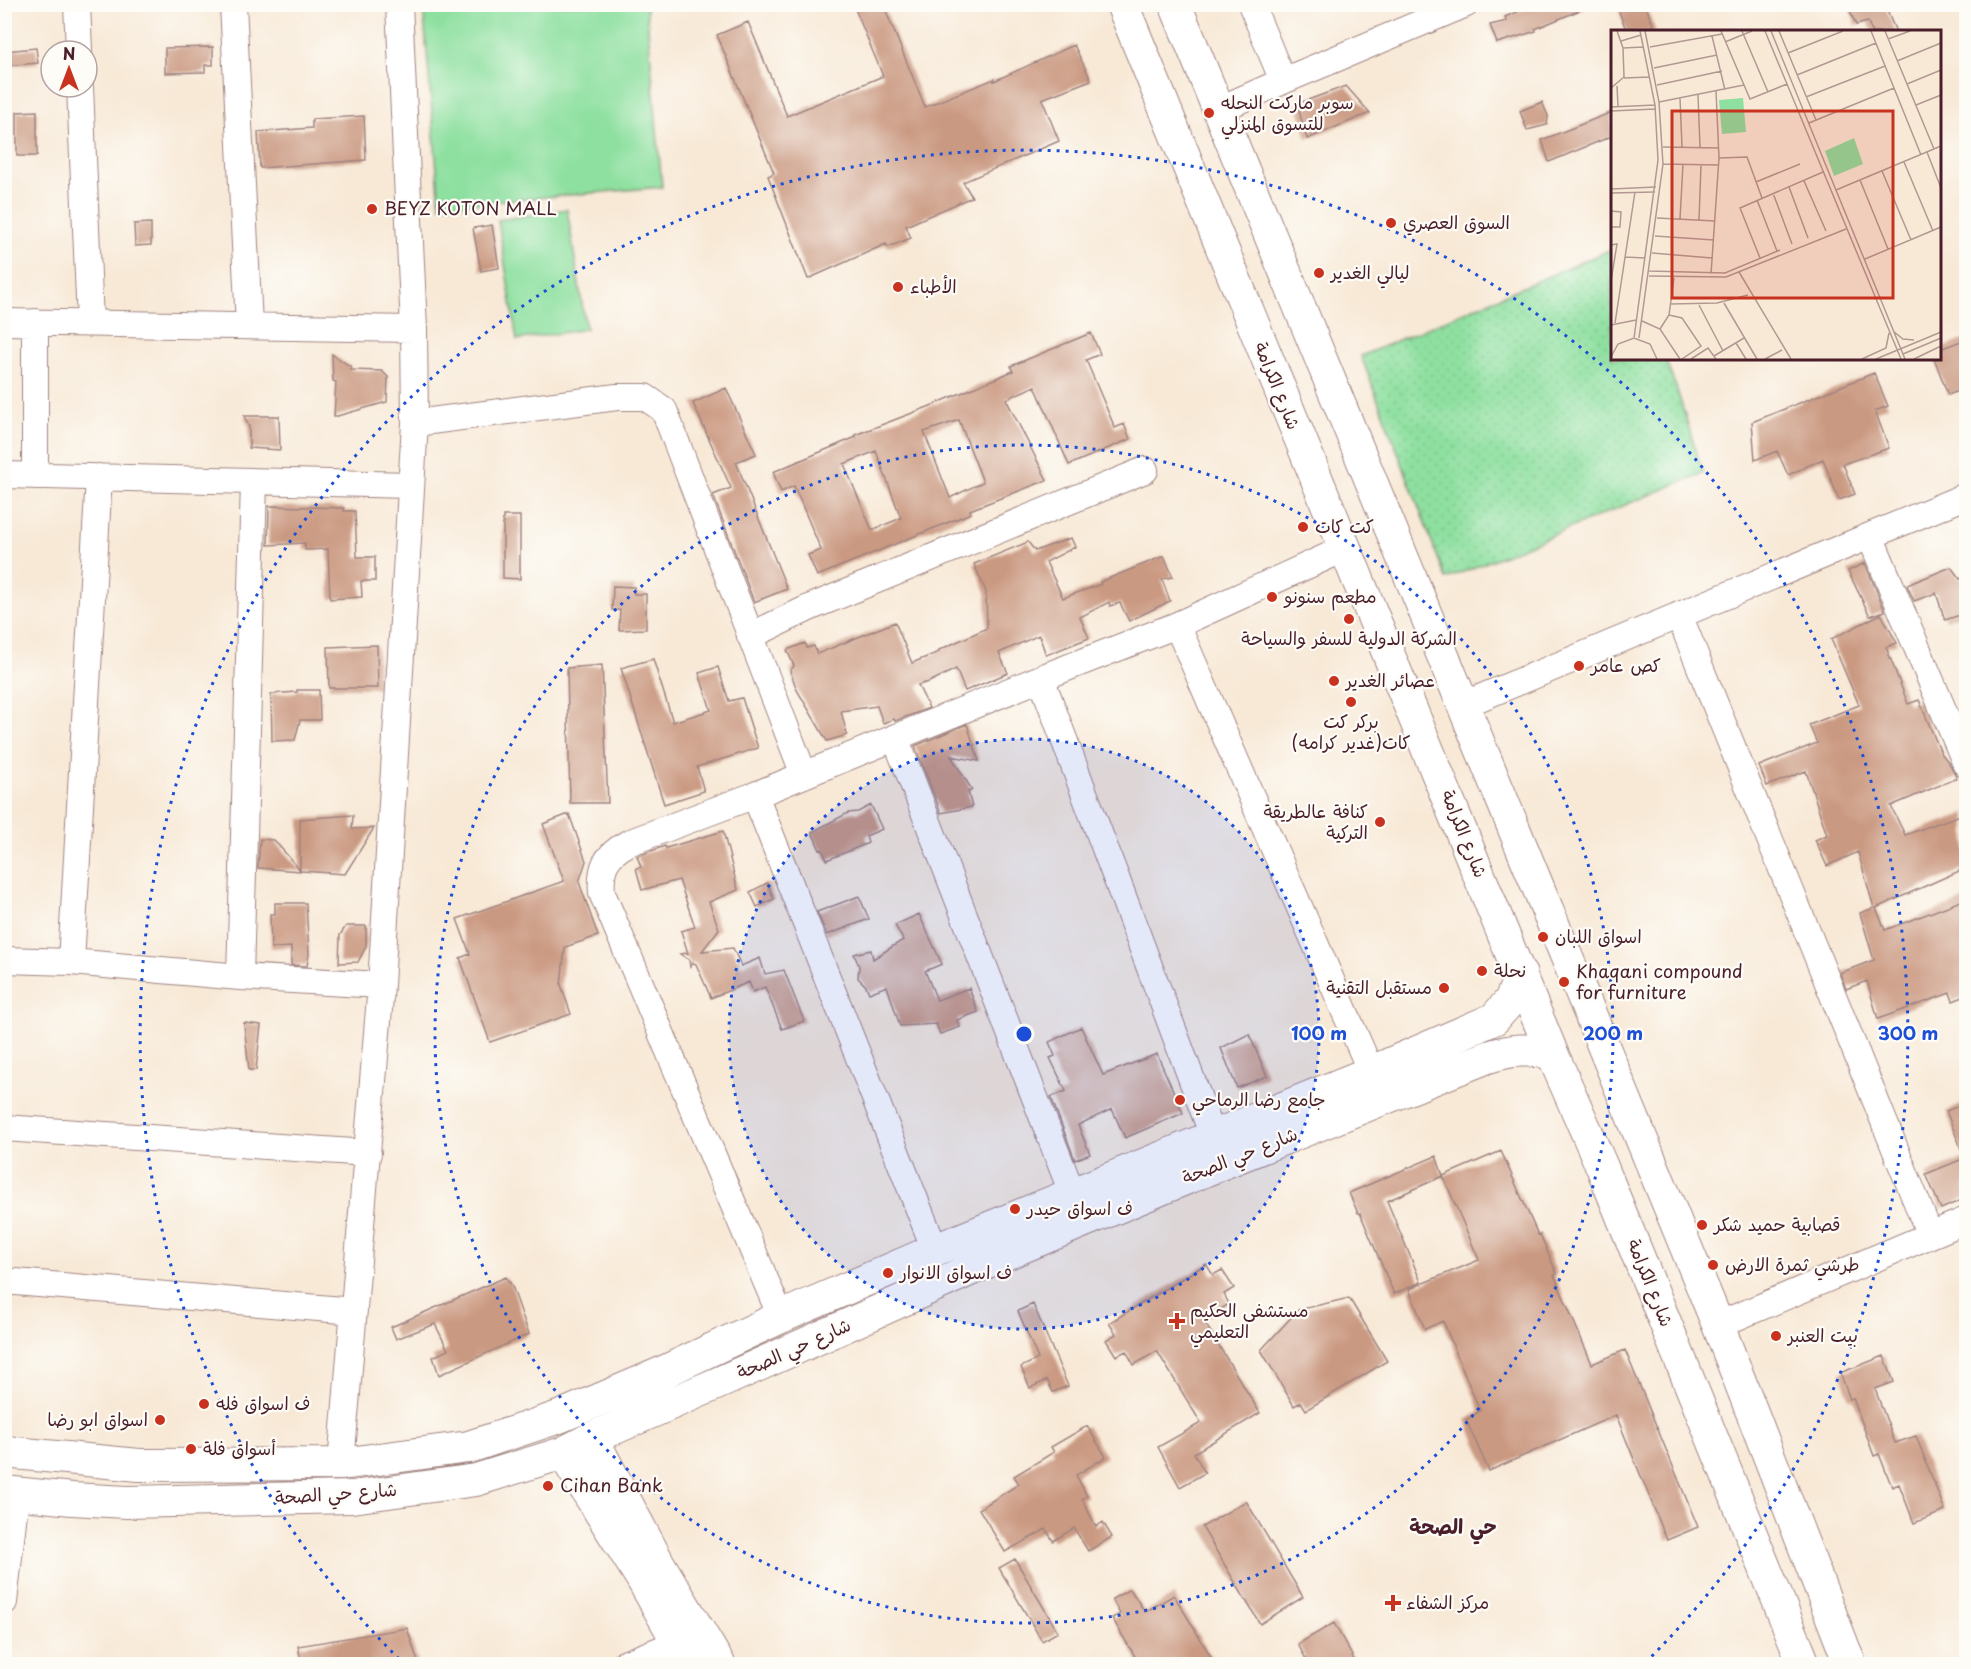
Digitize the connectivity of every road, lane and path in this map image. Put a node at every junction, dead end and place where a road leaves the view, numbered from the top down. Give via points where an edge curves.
1 (77, 4) edge
2 (233, 4) edge
3 (399, 4) edge
4 (1122, 4) edge
5 (1175, 4) edge
6 (1251, 4) edge
7 (1466, 4) edge
8 (78, 39) edge
9 (1283, 81) junction
10 (81, 99) edge
11 (1218, 110) junction
12 (4, 322) edge
13 (34, 322) junction
14 (90, 322) junction
15 (249, 325) junction
16 (414, 329) junction
17 (1331, 386) junction
18 (1285, 404) junction
19 (415, 423) junction
20 (1144, 470) dead end
21 (4, 475) edge
22 (34, 476) junction
23 (99, 477) junction
24 (254, 482) junction
25 (411, 486) junction
26 (1966, 496) edge
27 (1870, 536) junction
28 (1346, 548) junction
29 (1679, 615) junction
30 (1177, 625) junction
31 (750, 636) junction
32 (1041, 678) junction
33 (1463, 705) junction
34 (895, 737) junction
35 (1966, 764) edge
36 (804, 775) junction
37 (755, 795) junction
38 (4, 960) edge
39 (71, 962) junction
40 (1521, 975) junction
41 (240, 977) junction
42 (381, 985) junction
43 (1552, 1053) junction
44 (1371, 1072) junction
45 (4, 1128) edge
46 (1212, 1136) junction
47 (368, 1153) junction
48 (1072, 1193) junction
49 (1028, 1211) junction
50 (1966, 1220) edge
51 (989, 1228) junction
52 (1930, 1235) junction
53 (1042, 1240) junction
54 (935, 1250) junction
55 (1003, 1255) junction
56 (4, 1281) edge
57 (354, 1311) junction
58 (781, 1317) junction
59 (1718, 1325) junction
60 (592, 1438) junction
61 (4, 1452) edge
62 (563, 1453) junction
63 (78, 1460) junction
64 (341, 1464) junction
65 (139, 1465) junction
66 (10, 1493) edge
67 (72, 1499) junction
68 (127, 1502) junction
69 (657, 1583) junction
70 (1822, 1593) junction
71 (4, 1602) edge
72 (1781, 1608) junction
73 (684, 1654) edge
74 (624, 1665) edge
75 (719, 1665) edge
76 (1804, 1665) edge
77 (1850, 1665) edge

1 - 8 street
2 - 15 street
3 - 16 street
4 - 18 main road, شارع الكرامة
5 - 11 main road
6 - 9 street
7 - 9 street
9 - 11 street
10 - 14 street
11 - 17 main road
12 - 13 street
13 - 14 street
13 - 22 street
14 - 15 street
15 - 16 street
16 - 19 street
17 - 18 main road via 1322,382 1303,384 1288,396
17 - 33 main road
18 - 28 main road, شارع الكرامة
19 - 25 street
19 - 31 street via 617,397 645,397 664,410
20 - 31 street
21 - 22 street
22 - 23 street
23 - 24 street
23 - 39 street
24 - 25 street
24 - 41 street
25 - 42 street
26 - 27 street
27 - 29 street
27 - 35 street
28 - 30 street
28 - 40 main road, شارع الكرامة
29 - 33 street
29 - 52 street
30 - 32 street
30 - 44 street
31 - 36 street
32 - 34 street
32 - 46 street
33 - 59 main road
34 - 36 street
34 - 48 street
36 - 37 street
37 - 54 street
37 - 58 street via 615,850 605,862 601,878 602,893
38 - 39 street
39 - 41 street
40 - 43 main road, شارع الكرامة
40 - 44 main road, شارع حي الصحة via 1510,1001 1494,1019
41 - 42 street
42 - 47 street
43 - 53 main road, شارع حي الصحة via 1509,1050 1488,1057
43 - 72 main road, شارع الكرامة
44 - 46 main road, شارع حي الصحة
45 - 47 street
46 - 48 main road, شارع حي الصحة
47 - 57 street
48 - 49 main road, شارع حي الصحة
49 - 51 main road, شارع حي الصحة
49 - 53 main road via 1024,1217 1025,1230
50 - 52 street
51 - 54 main road, شارع حي الصحة
51 - 55 main road via 996,1227 1009,1235 1008,1250
52 - 59 street
53 - 55 main road, شارع حي الصحة
54 - 58 main road, شارع حي الصحة
55 - 60 main road, شارع حي الصحة
56 - 57 street
57 - 64 street
58 - 64 main road, شارع حي الصحة via 558,1417 491,1440 469,1447
59 - 70 main road
60 - 62 main road, شارع حي الصحة
60 - 69 main road
61 - 63 main road, شارع حي الصحة
62 - 68 main road, شارع حي الصحة via 476,1480 352,1497
62 - 69 main road
63 - 65 main road, شارع حي الصحة
63 - 67 main road via 89,1471 90,1486
64 - 65 main road, شارع حي الصحة
65 - 68 main road via 130,1466 118,1479 117,1487
66 - 67 main road, شارع حي الصحة
66 - 71 street
67 - 68 main road, شارع حي الصحة
69 - 73 main road
69 - 75 main road
70 - 72 main road via 1808,1606
70 - 77 main road
72 - 76 main road, شارع الكرامة
73 - 74 street

